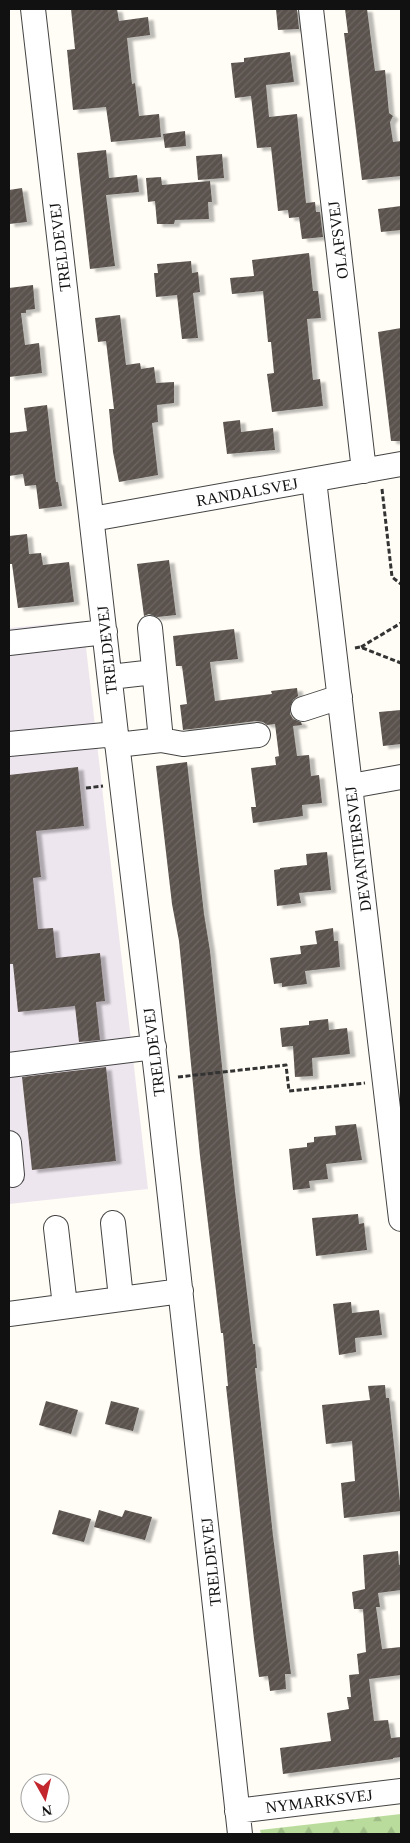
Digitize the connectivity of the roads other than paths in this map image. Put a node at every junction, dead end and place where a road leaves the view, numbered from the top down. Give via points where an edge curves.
1 (33, 9) edge
2 (311, 9) edge
3 (382, 468) edge
4 (314, 480) junction
5 (92, 520) junction
6 (150, 628) dead end
7 (105, 632) junction
8 (9, 643) edge
9 (154, 672) junction
10 (110, 677) junction
11 (340, 697) junction
12 (304, 709) dead end
13 (258, 735) dead end
14 (116, 740) junction
15 (161, 740) junction
16 (9, 744) edge
17 (401, 777) edge
18 (351, 786) junction
19 (154, 1047) junction
20 (9, 1065) edge
21 (9, 1143) edge
22 (12, 1175) dead end
23 (401, 1218) edge
24 (113, 1223) dead end
25 (56, 1228) dead end
26 (180, 1291) junction
27 (121, 1298) junction
28 (65, 1306) junction
29 (9, 1314) edge
30 (401, 1791) edge
31 (239, 1823) edge

1 - 5 street, TRELDEVEJ
2 - 3 street, OLAFSVEJ
3 - 4 street, RANDALSVEJ
4 - 5 street, RANDALSVEJ
4 - 11 street, DEVANTIERSVEJ
5 - 7 street, TRELDEVEJ
6 - 9 street
7 - 8 street
7 - 10 street, TRELDEVEJ
9 - 10 street
9 - 15 street
10 - 14 street, TRELDEVEJ
11 - 12 street
11 - 18 street, DEVANTIERSVEJ
13 - 15 street via 183,744
14 - 15 street
14 - 16 street
14 - 19 street, TRELDEVEJ
17 - 18 street
18 - 23 street, DEVANTIERSVEJ
19 - 20 street
19 - 26 street, TRELDEVEJ
21 - 22 street
24 - 27 street
25 - 28 street
26 - 27 street
26 - 31 street, TRELDEVEJ
27 - 28 street
28 - 29 street
30 - 31 street, NYMARKSVEJ

